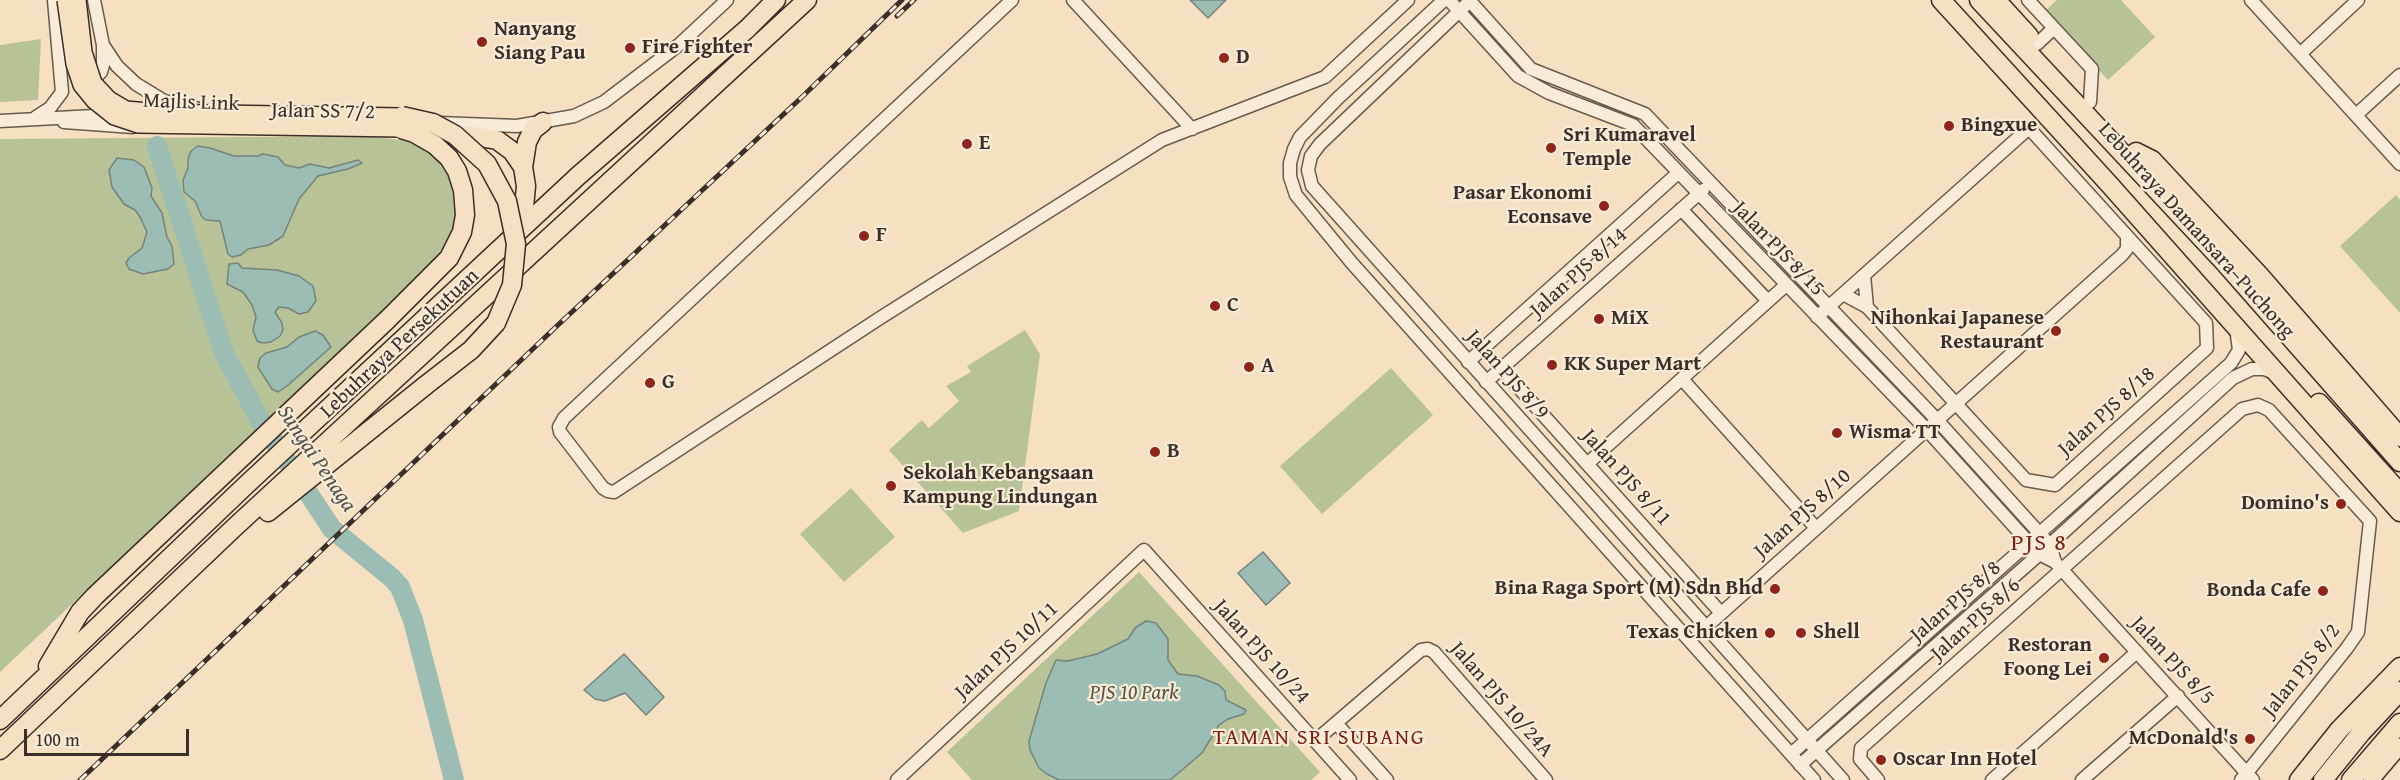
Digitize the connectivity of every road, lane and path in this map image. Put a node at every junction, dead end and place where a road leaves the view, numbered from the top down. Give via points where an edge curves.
1 (54, 0) edge
2 (65, 0) edge
3 (78, 0) edge
4 (94, 0) edge
5 (727, 0) edge
6 (776, 0) edge
7 (807, 0) edge
8 (1012, 0) edge
9 (1073, 0) edge
10 (1408, 0) edge
11 (1444, 0) edge
12 (1449, 0) edge
13 (1470, 0) edge
14 (1941, 0) edge
15 (1996, 0) edge
16 (2028, 0) edge
17 (2251, 0) edge
18 (2358, 0) edge
19 (1963, 1) edge
20 (1459, 11) junction
21 (2055, 28) junction
22 (58, 35) junction
23 (103, 45) junction
24 (2037, 45) junction
25 (2300, 54) junction
26 (1348, 58) junction
27 (2400, 75) edge
28 (1362, 76) junction
29 (2090, 102) junction
30 (2356, 115) junction
31 (232, 116) junction
32 (33, 119) junction
33 (0, 121) edge
34 (543, 122) junction
35 (401, 123) junction
36 (1192, 129) junction
37 (468, 135) joint
38 (2136, 152) junction
39 (2400, 164) edge
40 (523, 167) junction
41 (1308, 170) junction
42 (1677, 173) junction
43 (1711, 184) junction
44 (1292, 185) junction
45 (1698, 194) junction
46 (2171, 205) junction
47 (1681, 209) junction
48 (522, 228) junction
49 (2127, 236) junction
50 (2122, 255) junction
51 (2153, 265) junction
52 (1864, 275) junction
53 (1786, 285) junction
54 (1408, 292) junction
55 (1844, 294) junction
56 (1768, 301) junction
57 (1391, 306) junction
58 (1828, 307) junction
59 (1867, 307) junction
60 (1817, 317) junction
61 (2236, 328) junction
62 (1468, 362) junction
63 (1501, 369) junction
64 (2278, 374) junction
65 (1682, 379) junction
66 (1486, 382) junction
67 (1952, 400) junction
68 (2258, 405) joint
69 (1938, 421) junction
70 (1927, 430) junction
71 (2395, 431) edge
72 (2400, 462) edge
73 (1587, 464) junction
74 (2400, 493) edge
75 (2400, 512) edge
76 (237, 525) junction
77 (1816, 528) junction
78 (2035, 539) junction
79 (2049, 545) junction
80 (1144, 550) joint
81 (2039, 554) junction
82 (2059, 566) junction
83 (1721, 614) junction
84 (1706, 627) junction
85 (2137, 652) junction
86 (2400, 668) edge
87 (36, 685) junction
88 (2400, 691) edge
89 (2178, 696) junction
90 (0, 720) edge
91 (1336, 723) junction
92 (2400, 723) edge
93 (1807, 740) junction
94 (1315, 741) junction
95 (2400, 746) edge
96 (0, 750) edge
97 (1816, 750) junction
98 (1791, 754) junction
99 (1800, 765) junction
100 (2247, 777) edge
101 (897, 780) edge
102 (1350, 780) edge
103 (1387, 780) edge
104 (1546, 780) edge
105 (1814, 780) edge
106 (1843, 780) edge
107 (1878, 780) edge
108 (1992, 780) edge
109 (2082, 780) edge
110 (2298, 780) edge
111 (2323, 780) edge
112 (2351, 780) edge
113 (2371, 780) edge

1 - 22 street
2 - 35 main road, Majlis Link, bridge via 81,85 114,117 138,125
3 - 35 main road, Majlis Link, bridge via 84,52 94,83 126,109
4 - 23 street
5 - 34 street, Jalan SS 7/2 via 680,44 604,102 574,116
6 - 48 highway, Lebuhraya Persekutuan
7 - 76 highway, Lebuhraya Persekutuan
8 - 36 street via 564,418 560,432 603,488 614,492 626,489 1082,189 1162,140
9 - 36 street
10 - 26 street
11 - 28 street
12 - 20 street, Jalan PJS 8/15
13 - 20 street
13 - 43 street, Jalan PJS 8/15 via 1531,69 1645,114
14 - 61 highway
15 - 24 highway
16 - 21 street
17 - 25 street
18 - 25 street
19 - 46 highway, Lebuhraya Damansara–Puchong
19 - 74 highway, Lebuhraya Damansara–Puchong
20 - 41 street via 1320,144 1311,156
20 - 42 street, Jalan PJS 8/15 via 1518,76 1549,93 1633,125
21 - 24 street
21 - 29 street via 2092,69
22 - 23 street via 68,66 80,80 95,78 101,72
22 - 32 street via 62,92 50,108
23 - 31 street via 135,84 164,101
24 - 29 highway
25 - 30 street
26 - 28 street
26 - 36 street via 1325,77
27 - 30 street
28 - 44 street via 1300,137 1290,163
29 - 38 highway
30 - 39 street
31 - 32 street, Jalan SS 7/2 via 97,115
31 - 34 street, Jalan SS 7/2 via 350,117 517,126
32 - 33 street, Jalan SS 7/2
32 - 37 street, Jalan SS 7/2 via 99,126
34 - 40 highway via 527,142
35 - 76 highway, bridge via 433,123 455,135 491,171 512,216 516,244 512,285 496,323 471,350 266,513
35 - 87 highway, bridge via 435,145 457,171 465,214 453,251 432,276 80,612
37 - 40 highway via 496,140 512,151
38 - 46 highway
38 - 71 highway via 2152,160 2260,276
40 - 48 highway via 526,186
41 - 44 street
41 - 54 street, Jalan PJS 8/9 via 1312,186
42 - 45 street, Jalan PJS 8/15
42 - 62 street
43 - 45 street, Jalan PJS 8/14
43 - 58 street, Jalan PJS 8/15
44 - 57 street, Jalan PJS 8/9 via 1305,208
45 - 47 street, Jalan PJS 8/14
45 - 53 street, Jalan PJS 8/15
46 - 72 highway, Lebuhraya Damansara–Puchong
47 - 56 street
47 - 63 street, Jalan PJS 8/14
48 - 87 highway, Lebuhraya Persekutuan
49 - 50 street via 2127,249
49 - 51 street, Jalan PJS 8/18
49 - 52 street, Jalan PJS 8/18 via 2029,128
50 - 51 street, Jalan PJS 8/18
50 - 67 street
51 - 67 street, Jalan PJS 8/18 via 2206,323 2206,348 2055,485 2026,480
52 - 55 street, Jalan PJS 8/18
52 - 59 street
53 - 56 street
53 - 60 street, Jalan PJS 8/15
54 - 57 street
54 - 62 street, Jalan PJS 8/9
55 - 58 street, Jalan PJS 8/18
55 - 59 street, Jalan PJS 8/18
56 - 65 street
57 - 98 street, Jalan PJS 8/9
58 - 60 street, Jalan PJS 8/18
58 - 69 street, Jalan PJS 8/15
59 - 67 street, Jalan PJS 8/18
60 - 70 street, Jalan PJS 8/15
61 - 64 highway
61 - 78 street, Jalan PJS 8/8 via 2239,350 2231,363
62 - 66 street, Jalan PJS 8/9
63 - 66 street, Jalan PJS 8/14
63 - 73 street, Jalan PJS 8/11
64 - 75 highway
64 - 79 street, Jalan PJS 8/8 via 2252,369 2233,378
65 - 73 street
65 - 77 street
66 - 84 street, Jalan PJS 8/9
67 - 69 street
68 - 82 street, Jalan PJS 8/6 via 2242,409
68 - 100 street, Jalan PJS 8/2 via 2269,410 2370,521 2358,632
69 - 70 street, Jalan PJS 8/10
69 - 78 street, Jalan PJS 8/15
70 - 77 street, Jalan PJS 8/10
70 - 78 street, Jalan PJS 8/15
73 - 83 street, Jalan PJS 8/11
76 - 96 highway, Lebuhraya Persekutuan
77 - 83 street, Jalan PJS 8/10
78 - 79 street, Jalan PJS 8/15
78 - 81 street, Jalan PJS 8/15
78 - 93 street, Jalan PJS 8/8
79 - 81 street, Jalan PJS 8/8
79 - 82 street, Jalan PJS 8/15
80 - 94 street, Jalan PJS 10/24
80 - 101 street, Jalan PJS 10/11
81 - 82 street, Jalan PJS 8/15
81 - 97 street, Jalan PJS 8/8
82 - 85 street, Jalan PJS 8/5
82 - 107 street, Jalan PJS 8/6 via 1861,748 1860,759
83 - 84 street, Jalan PJS 8/10
84 - 93 street, Jalan PJS 8/9
85 - 89 street, Jalan PJS 8/5
85 - 108 street
86 - 110 highway via 2339,730
87 - 90 highway, Lebuhraya Persekutuan
88 - 111 highway
89 - 100 street, Jalan PJS 8/5
89 - 109 street
91 - 94 street, Jalan PJS 10/24A
91 - 103 street
91 - 104 street, Jalan PJS 10/24A via 1421,650 1428,649
92 - 112 highway
93 - 97 street, Jalan PJS 8/9
93 - 98 street, Jalan PJS 8/8
94 - 102 street, Jalan PJS 10/24
95 - 113 main road
97 - 99 street, Jalan PJS 8/8
97 - 106 street, Jalan PJS 8/9
98 - 99 street, Jalan PJS 8/9
99 - 105 street, Jalan PJS 8/9

